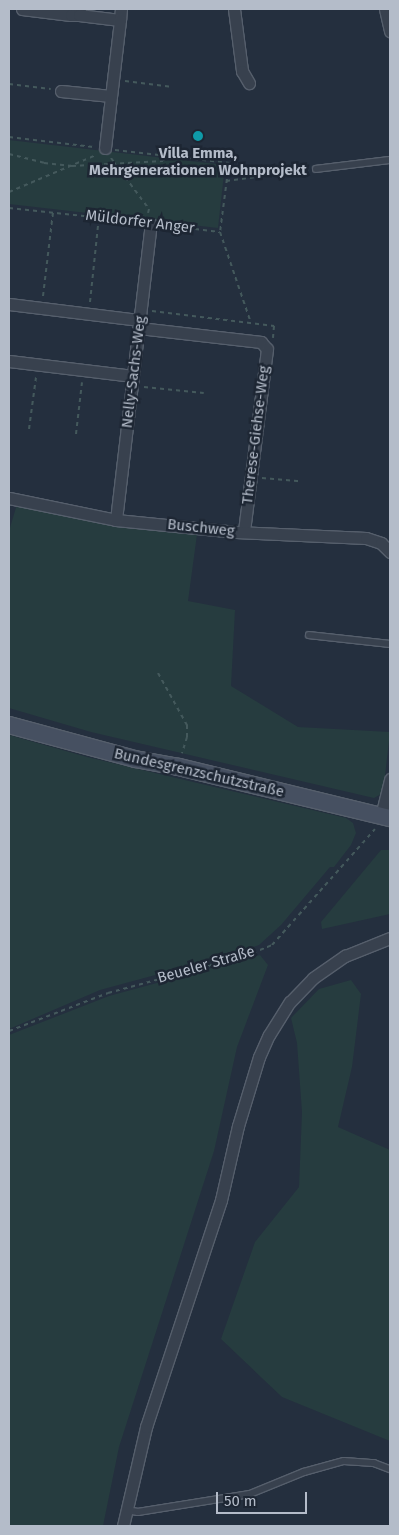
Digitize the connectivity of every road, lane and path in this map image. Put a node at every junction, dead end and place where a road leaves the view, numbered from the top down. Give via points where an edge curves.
1 (22, 9) edge
2 (234, 9) edge
3 (385, 9) edge
4 (80, 12) edge
5 (120, 14) edge
6 (390, 31) edge
7 (113, 79) junction
8 (249, 83) dead end
9 (9, 84) edge
10 (173, 87) dead end
11 (61, 91) joint
12 (111, 96) junction
13 (9, 137) edge
14 (104, 153) junction
15 (9, 154) edge
16 (165, 157) junction
17 (390, 160) edge
18 (115, 163) junction
19 (72, 166) junction
20 (316, 169) joint
21 (226, 181) junction
22 (9, 192) edge
23 (9, 208) edge
24 (53, 212) junction
25 (99, 217) junction
26 (149, 223) junction
27 (220, 232) junction
28 (9, 304) edge
29 (42, 308) junction
30 (88, 313) junction
31 (251, 323) dead end
32 (139, 324) junction
33 (9, 361) edge
34 (38, 365) junction
35 (83, 370) junction
36 (132, 381) junction
37 (204, 393) dead end
38 (30, 429) dead end
39 (76, 434) dead end
40 (251, 477) junction
41 (300, 481) dead end
42 (9, 498) edge
43 (116, 520) junction
44 (244, 532) junction
45 (390, 552) edge
46 (309, 635) dead end
47 (390, 644) edge
48 (158, 673) dead end
49 (9, 725) edge
50 (178, 767) junction
51 (390, 779) edge
52 (386, 817) edge
53 (390, 938) edge
54 (9, 1031) edge
55 (390, 1469) edge
56 (126, 1510) junction
57 (123, 1526) edge

1 - 4 street
2 - 8 street via 242,71
3 - 6 street
4 - 5 street
5 - 7 street
7 - 10 path
7 - 12 street
9 - 11 path
11 - 12 street
12 - 14 street
13 - 14 path
14 - 16 path
14 - 18 path
14 - 19 path
15 - 19 path
16 - 18 path via 163,161
16 - 21 path via 229,163
17 - 20 lane
18 - 19 path
18 - 26 path via 149,208
19 - 22 path
20 - 21 path
21 - 27 path
23 - 24 path, Müldorfer Anger
24 - 25 path, Müldorfer Anger
24 - 29 path
25 - 26 path, Müldorfer Anger
25 - 30 path
26 - 27 path, Müldorfer Anger
26 - 32 street, Nelly-Sachs-Weg
27 - 31 path
28 - 29 street, Therese-Giehse-Weg
29 - 30 street, Therese-Giehse-Weg
30 - 32 street, Therese-Giehse-Weg
32 - 36 street, Nelly-Sachs-Weg
32 - 40 street, Therese-Giehse-Weg via 261,342 267,349
33 - 34 street
34 - 35 street
34 - 38 path
35 - 36 street
35 - 39 path
36 - 37 path
36 - 43 street, Nelly-Sachs-Weg
40 - 41 path
40 - 44 street, Therese-Giehse-Weg
42 - 43 street, Buschweg
43 - 44 street, Buschweg
44 - 45 street, Buschweg via 366,538 381,542
46 - 47 lane
48 - 50 path via 187,725 187,737
49 - 50 street, Bundesgrenzschutzstraße via 87,748
50 - 52 street, Bundesgrenzschutzstraße
51 - 52 street
52 - 54 path, Beueler Straße via 272,945 245,956 108,993
53 - 56 street via 346,956 313,978 290,1002 269,1035 248,1093 208,1242 146,1427
55 - 56 lane via 374,1463 344,1461 304,1472 250,1494 138,1512
56 - 57 street

